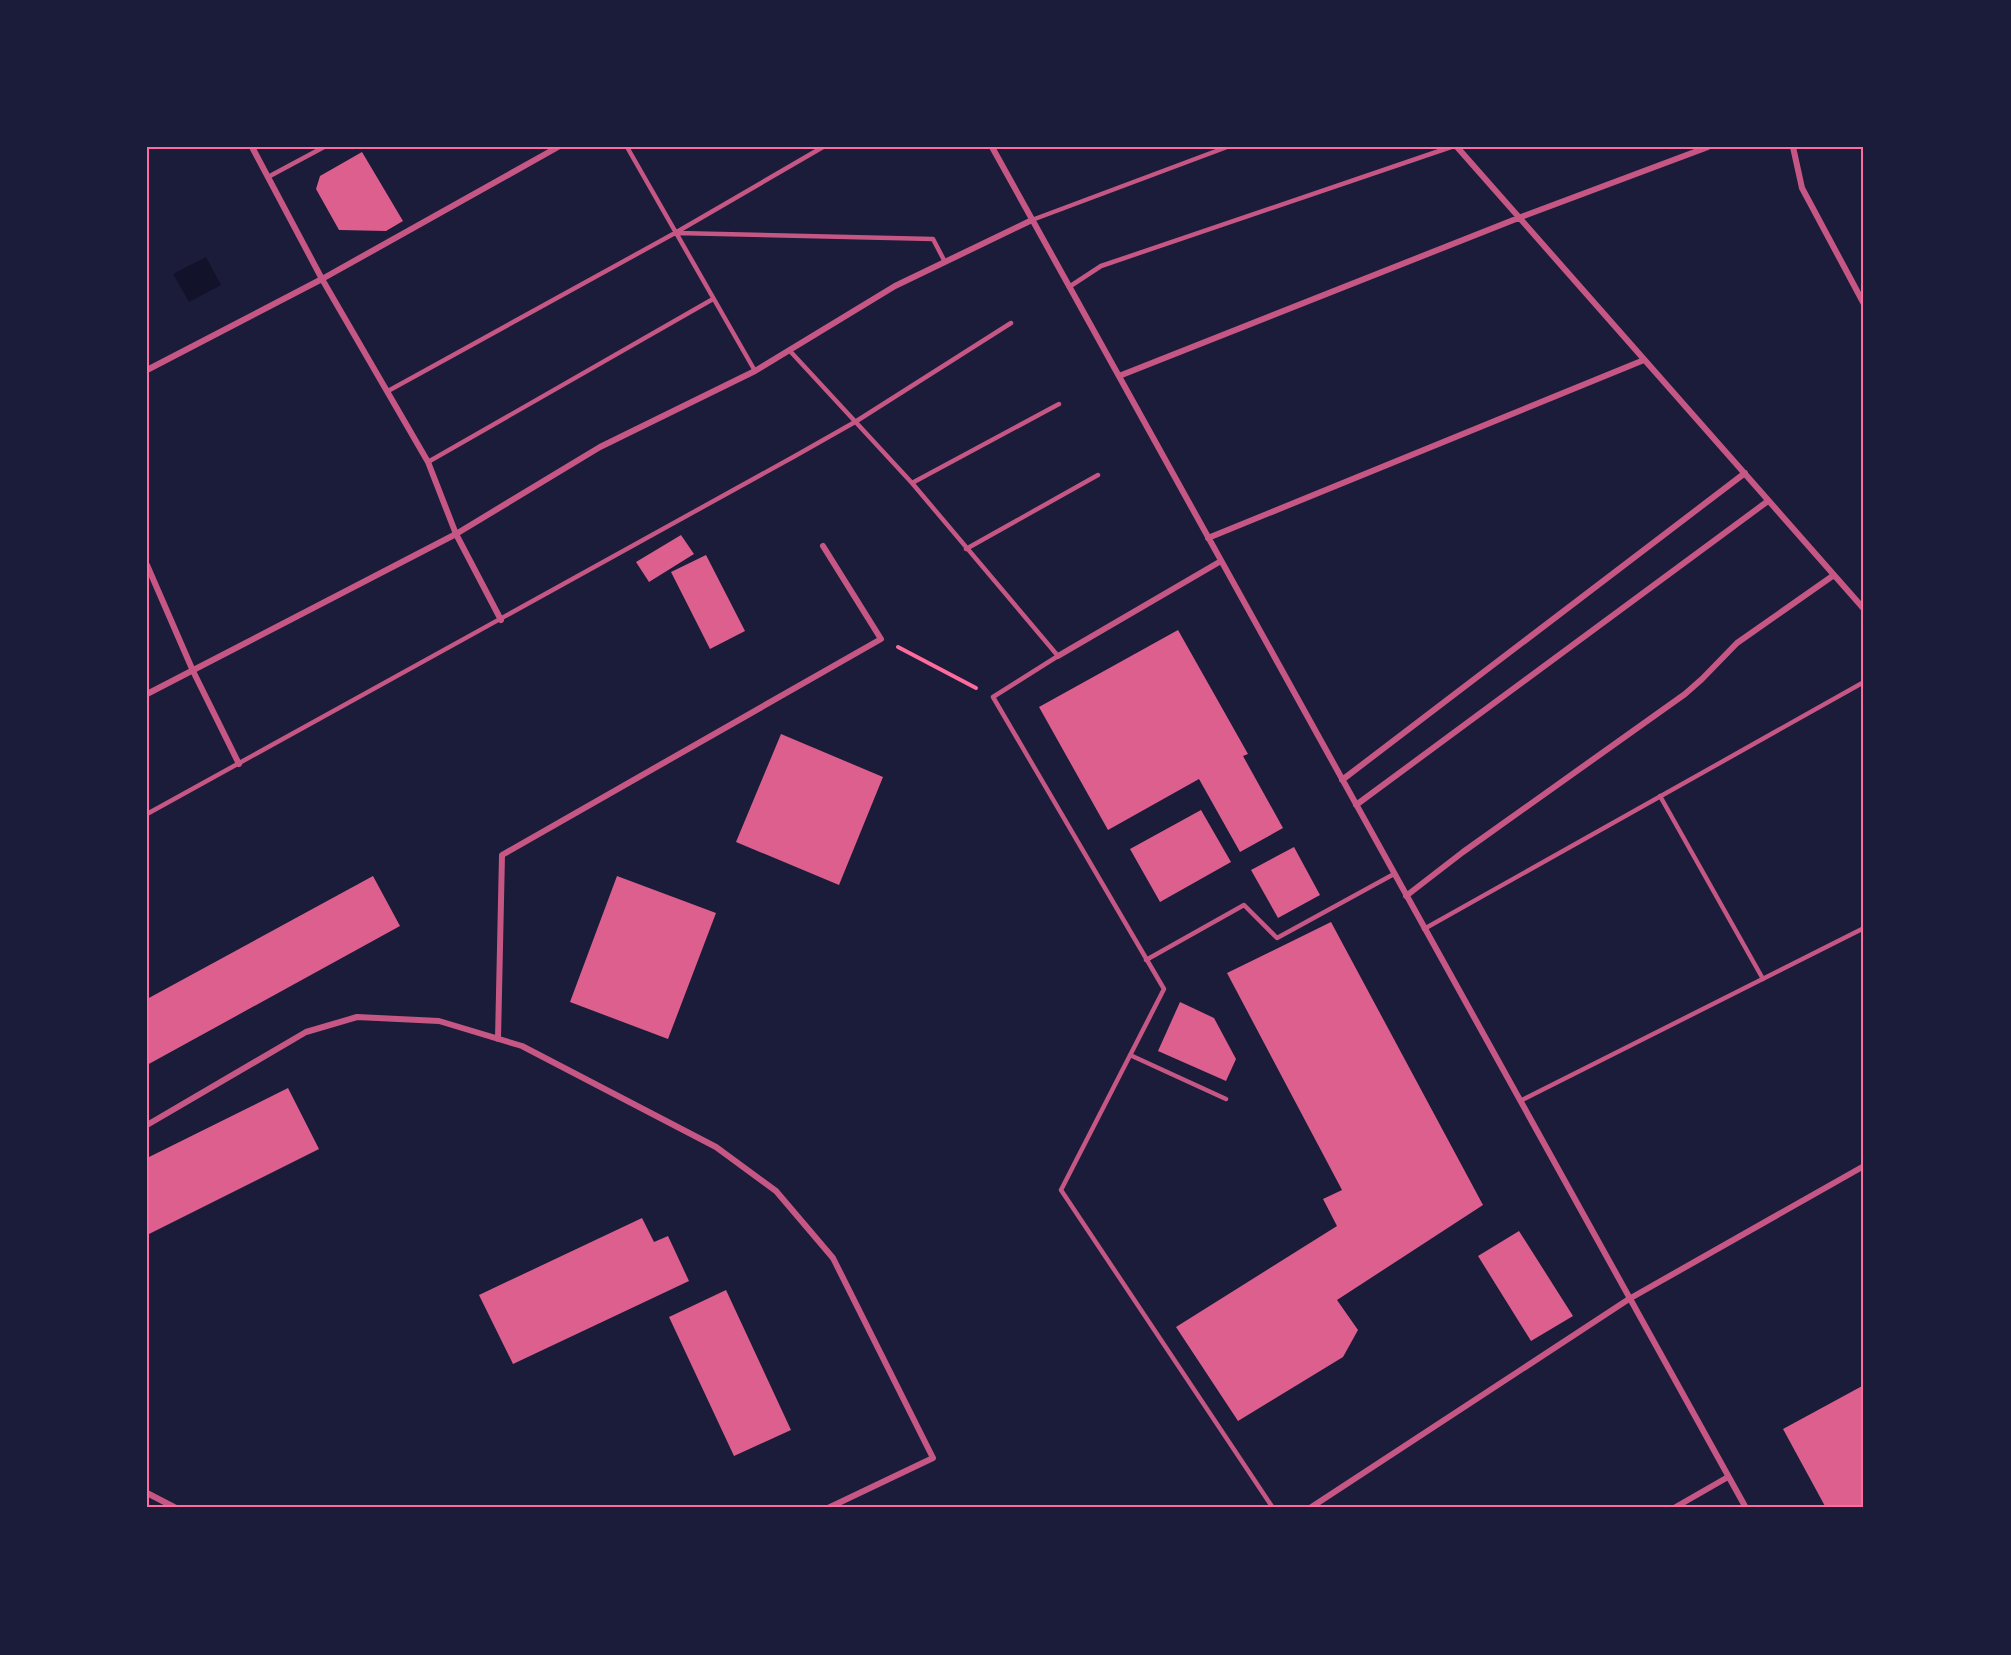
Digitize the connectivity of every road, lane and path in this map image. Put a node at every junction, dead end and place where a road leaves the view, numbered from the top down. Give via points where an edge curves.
1 (252, 147) edge
2 (324, 147) edge
3 (558, 147) edge
4 (627, 147) edge
5 (823, 147) edge
6 (992, 147) edge
7 (1227, 147) edge
8 (1451, 147) edge
9 (1458, 147) edge
10 (1708, 147) edge
11 (1792, 147) edge
12 (268, 177) junction
13 (1521, 217) junction
14 (1032, 220) junction
15 (675, 233) junction
16 (945, 262) junction
17 (322, 279) junction
18 (1069, 286) junction
19 (713, 299) junction
20 (1864, 304) edge
21 (1011, 323) dead end
22 (790, 351) junction
23 (1644, 360) junction
24 (147, 370) edge
25 (755, 371) junction
26 (1119, 376) junction
27 (388, 391) junction
28 (1059, 404) dead end
29 (855, 422) junction
30 (428, 462) junction
31 (1745, 473) junction
32 (1098, 475) dead end
33 (912, 483) junction
34 (1768, 501) junction
35 (456, 534) junction
36 (1208, 538) junction
37 (823, 546) dead end
38 (966, 549) junction
39 (1221, 561) junction
40 (147, 565) edge
41 (1833, 575) junction
42 (1864, 609) edge
43 (501, 620) junction
44 (881, 639) junction
45 (1058, 656) junction
46 (193, 671) junction
47 (1864, 682) edge
48 (147, 694) edge
49 (993, 697) junction
50 (238, 764) junction
51 (1342, 780) junction
52 (1660, 796) junction
53 (1356, 805) junction
54 (147, 814) edge
55 (1394, 874) junction
56 (1406, 896) junction
57 (1864, 928) edge
58 (1424, 929) junction
59 (1146, 960) junction
60 (1762, 979) junction
61 (498, 1039) junction
62 (1130, 1055) junction
63 (1226, 1100) dead end
64 (1520, 1101) junction
65 (147, 1125) edge
66 (1864, 1166) edge
67 (1629, 1299) junction
68 (1728, 1477) junction
69 (147, 1493) edge
70 (176, 1508) edge
71 (828, 1508) edge
72 (1273, 1508) edge
73 (1310, 1508) edge
74 (1674, 1508) edge
75 (1746, 1508) edge

1 - 12 street
2 - 12 lane
3 - 17 street
4 - 15 lane
5 - 15 lane
6 - 14 street
7 - 14 lane
8 - 18 lane via 1101,266
9 - 13 street
10 - 13 street
11 - 20 street via 1802,188
12 - 17 street
13 - 23 street
13 - 26 street
14 - 16 street
14 - 18 street
15 - 16 lane via 933,239
15 - 19 lane
15 - 27 lane
16 - 22 street via 895,286
17 - 24 street
17 - 27 street
18 - 26 street
19 - 25 lane
19 - 30 lane
21 - 29 lane
22 - 25 street
22 - 29 lane
23 - 31 street
23 - 36 street
25 - 35 street via 600,447
26 - 36 street
27 - 30 street
28 - 33 lane
29 - 33 lane
29 - 43 lane
30 - 35 street
31 - 34 street
31 - 51 street
32 - 38 lane
33 - 38 lane
34 - 41 street
34 - 53 street
35 - 43 street
35 - 46 street
36 - 39 street
37 - 44 street
38 - 45 lane
39 - 45 street
39 - 51 street
40 - 46 street
41 - 42 street
41 - 56 street via 1737,643 1685,694
43 - 50 lane
44 - 49 path
44 - 61 street via 502,855
45 - 49 lane
46 - 48 street
46 - 50 street
47 - 52 lane
49 - 59 lane
50 - 54 lane
51 - 53 street
52 - 58 lane
52 - 60 lane
53 - 55 street
55 - 56 street
55 - 59 lane via 1277,938 1244,905
56 - 58 street
57 - 60 lane
58 - 64 street
59 - 62 lane via 1164,989
60 - 64 lane
61 - 65 street via 439,1021 357,1017 306,1032
61 - 71 street via 522,1046 716,1147 776,1191 833,1258 933,1458
62 - 63 lane
62 - 72 lane via 1061,1190
64 - 67 street
66 - 67 street
67 - 68 street
67 - 73 street
68 - 74 street
68 - 75 street
69 - 70 street

